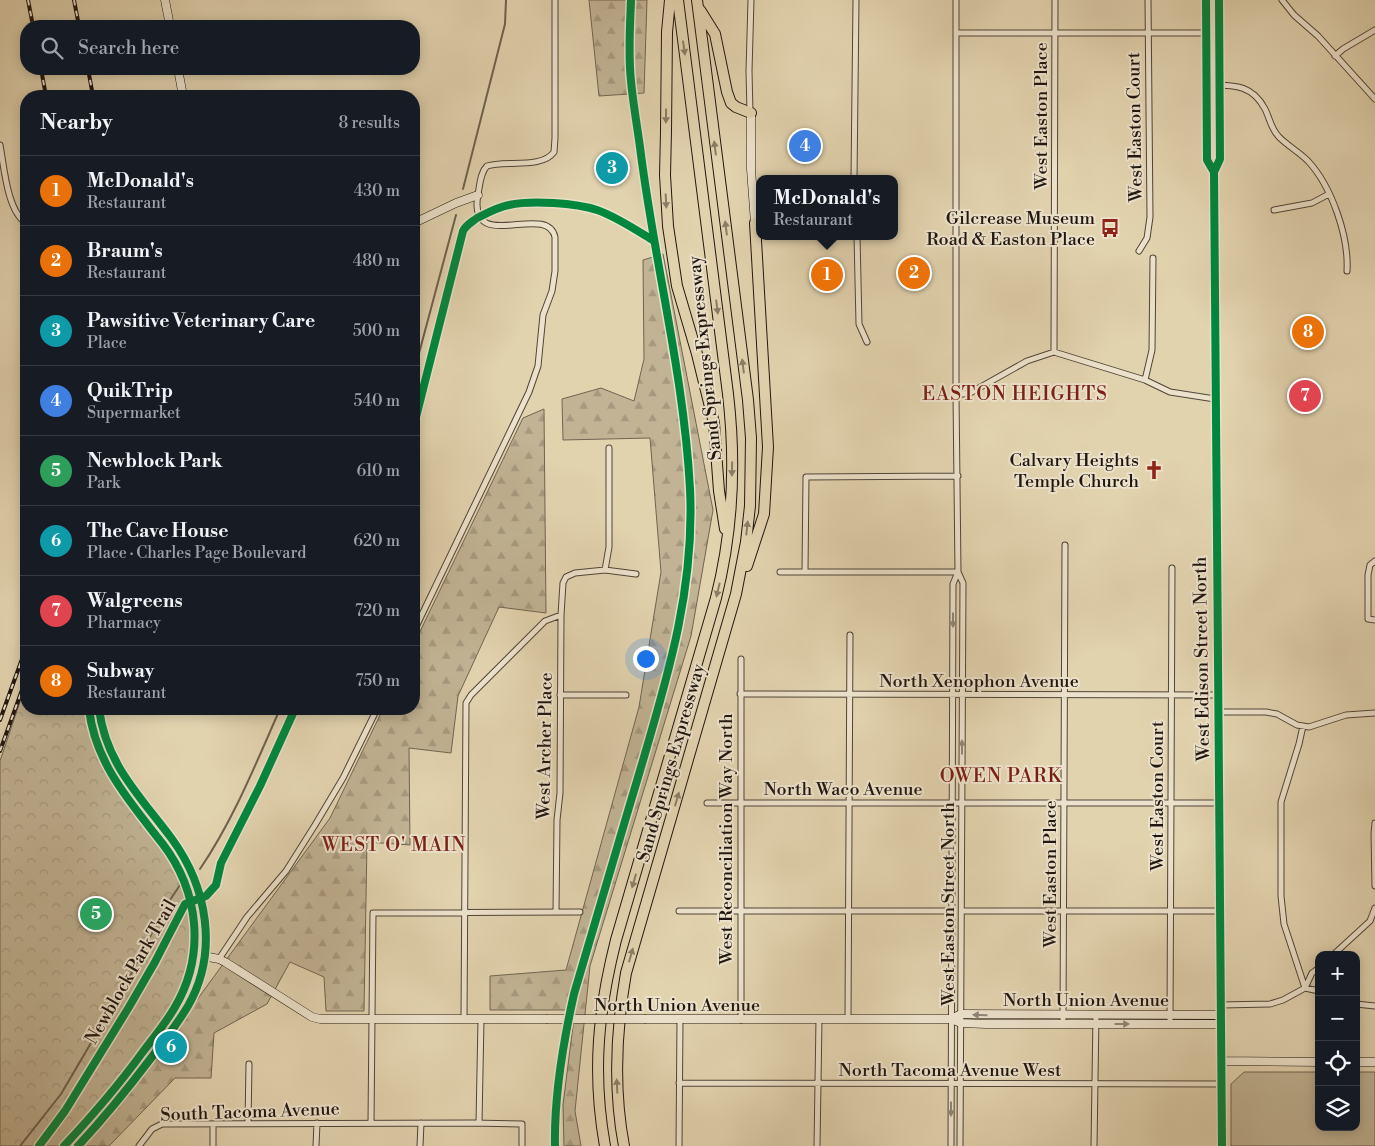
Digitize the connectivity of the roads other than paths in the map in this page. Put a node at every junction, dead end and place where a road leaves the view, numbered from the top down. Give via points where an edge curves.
1 (165, 0) edge
2 (556, 0) edge
3 (670, 0) edge
4 (678, 0) edge
5 (751, 0) edge
6 (856, 0) edge
7 (956, 0) edge
8 (1055, 0) edge
9 (1148, 0) edge
10 (1212, 0) edge
11 (1282, 0) edge
12 (697, 2) edge
13 (169, 20) edge
14 (1375, 30) edge
15 (956, 33) junction
16 (1212, 33) junction
17 (1055, 34) junction
18 (1148, 34) junction
19 (1335, 56) junction
20 (179, 75) edge
21 (1213, 85) junction
22 (182, 90) edge
23 (1375, 99) edge
24 (750, 113) junction
25 (0, 145) edge
26 (854, 175) edge
27 (1329, 194) junction
28 (478, 195) junction
29 (1274, 210) dead end
30 (20, 219) edge
31 (420, 220) edge
32 (756, 228) edge
33 (757, 240) edge
34 (857, 240) edge
35 (1139, 251) dead end
36 (1153, 258) dead end
37 (1346, 272) dead end
38 (867, 342) dead end
39 (1054, 352) junction
40 (1145, 380) junction
41 (956, 395) junction
42 (1215, 399) junction
43 (609, 448) dead end
44 (958, 476) junction
45 (727, 542) junction
46 (1065, 545) dead end
47 (1375, 561) edge
48 (1172, 568) dead end
49 (605, 570) junction
50 (780, 572) dead end
51 (805, 572) junction
52 (958, 572) junction
53 (636, 574) dead end
54 (733, 610) junction
55 (561, 615) junction
56 (420, 618) edge
57 (1375, 620) edge
58 (850, 635) dead end
59 (741, 659) dead end
60 (740, 694) junction
61 (952, 694) junction
62 (963, 694) junction
63 (1065, 694) junction
64 (560, 695) junction
65 (626, 695) dead end
66 (850, 695) junction
67 (1171, 695) junction
68 (1217, 695) junction
69 (1218, 712) junction
70 (1375, 713) edge
71 (95, 715) edge
72 (374, 715) edge
73 (1303, 726) junction
74 (848, 802) junction
75 (707, 803) dead end
76 (741, 803) junction
77 (952, 803) junction
78 (962, 803) junction
79 (1171, 803) junction
80 (1218, 803) junction
81 (1064, 804) junction
82 (1375, 823) edge
83 (1375, 886) edge
84 (952, 900) junction
85 (962, 900) junction
86 (1375, 908) edge
87 (678, 911) dead end
88 (742, 911) junction
89 (849, 911) junction
90 (952, 911) junction
91 (962, 911) junction
92 (1064, 911) junction
93 (1170, 911) junction
94 (1220, 911) junction
95 (464, 912) junction
96 (556, 912) junction
97 (580, 912) dead end
98 (952, 920) junction
99 (962, 920) junction
100 (1337, 951) edge
101 (198, 955) junction
102 (219, 959) junction
103 (1315, 971) edge
104 (1305, 988) junction
105 (1315, 990) edge
106 (1360, 1004) edge
107 (1221, 1005) junction
108 (1375, 1006) edge
109 (1171, 1014) junction
110 (1221, 1014) junction
111 (373, 1019) junction
112 (464, 1019) junction
113 (481, 1019) junction
114 (819, 1019) junction
115 (848, 1019) junction
116 (951, 1019) junction
117 (961, 1019) junction
118 (1063, 1019) junction
119 (1096, 1019) junction
120 (680, 1020) junction
121 (741, 1020) junction
122 (1170, 1024) junction
123 (1221, 1024) junction
124 (1222, 1061) junction
125 (1315, 1062) edge
126 (1360, 1062) edge
127 (1375, 1062) edge
128 (249, 1064) dead end
129 (818, 1083) junction
130 (679, 1084) junction
131 (951, 1084) junction
132 (962, 1084) junction
133 (1095, 1084) junction
134 (1222, 1084) junction
135 (599, 1099) junction
136 (317, 1123) junction
137 (371, 1123) junction
138 (421, 1123) junction
139 (479, 1123) junction
140 (214, 1124) junction
141 (248, 1124) junction
142 (70, 1146) edge
143 (139, 1146) edge
144 (213, 1146) edge
145 (316, 1146) edge
146 (420, 1146) edge
147 (522, 1146) edge
148 (597, 1146) edge
149 (605, 1146) edge
150 (626, 1146) edge
151 (679, 1146) edge
152 (817, 1146) edge
153 (951, 1146) edge
154 (960, 1146) edge
155 (1094, 1146) edge
156 (1222, 1146) edge

1 - 13 main road
2 - 28 street via 554,152 543,160 488,166 482,174
3 -> 45 highway via 666,140 668,226 677,286 698,354 714,423 719,492
4 -> 45 highway, Sand Springs Expressway via 731,425 732,492
5 - 24 street
6 - 26 street
7 - 15 street, West Easton Street North
8 - 17 street, West Easton Place
9 - 18 street, West Easton Court
10 - 16 main road, West Edison Street North
11 - 19 street
12 - 24 highway via 715,34 731,103
54 -> 12 highway, Sand Springs Expressway via 750,506 748,400
14 - 19 street
15 - 17 street
15 - 41 street, West Easton Street North
16 - 18 street
16 - 21 main road, West Edison Street North
17 - 18 street
17 - 39 street, West Easton Place
18 - 35 street, West Easton Court via 1150,217 1147,238
19 - 23 street
20 - 22 main road
21 - 27 street via 1237,86 1254,95 1265,109 1274,131 1309,162
21 - 42 main road, West Edison Street North
24 - 32 main road
25 - 30 street via 10,198
27 - 29 street via 1312,203
27 - 37 street via 1343,231 1348,259
28 - 31 main road
28 - 56 street via 476,206 483,222 537,224 552,229 555,237 552,291 544,315 534,381
33 - 54 highway via 768,470 764,514
34 - 38 street via 859,324
36 - 40 street via 1152,350
39 - 40 street
39 - 41 street via 1027,361 970,394
40 - 42 street via 1170,392
41 - 44 street, West Easton Street North
42 - 68 main road, West Edison Street North
43 - 49 street via 609,547
44 - 51 street via 806,477
44 - 52 street, West Easton Street North
45 -> 135 highway, Sand Springs Expressway via 720,585 609,970 599,1036
46 - 63 street, West Easton Place
47 - 57 street via 1370,565 1368,575 1368,619
48 - 67 street, West Easton Court
49 - 53 street
49 - 55 street, West Archer Place via 572,574 564,580
50 - 51 street
51 - 52 street
52 -> 61 street, West Easton Street North via 953,584
52 - 62 street, West Easton Street North via 963,583
150 -> 54 highway, Sand Springs Expressway via 622,1134 616,1058 626,973
55 - 64 street, West Archer Place
55 - 95 street via 545,621 470,695 466,703
58 - 66 street
59 - 60 street, West Reconciliation Way North
60 - 66 street, North Xenophon Avenue
60 - 76 street, West Reconciliation Way North
61 - 62 street, North Xenophon Avenue
61 - 66 street, North Xenophon Avenue
61 - 77 street, West Easton Street North
62 - 63 street, North Xenophon Avenue
78 -> 62 street, West Easton Street North
63 - 67 street, North Xenophon Avenue
63 - 81 street, West Easton Place
64 - 65 street
64 - 96 street, West Archer Place
66 - 74 street
67 - 68 street, North Xenophon Avenue
67 - 79 street, West Easton Court
68 - 69 main road, West Edison Street North
69 - 73 street via 1266,712
69 - 80 main road, West Edison Street North
70 - 73 street via 1346,715
71 - 101 main road via 109,762 175,852 191,881 200,917
72 - 102 street via 344,778 286,871 247,917
73 - 104 street via 1281,802 1281,887 1284,924
74 - 76 street, North Waco Avenue
74 - 77 street, North Waco Avenue
74 - 89 street
75 - 76 street, North Waco Avenue
76 - 88 street, West Reconciliation Way North
77 - 78 street, North Waco Avenue
77 - 84 street, West Easton Street North
78 - 81 street, North Waco Avenue
78 - 85 street, West Easton Street North
79 - 80 street, North Waco Avenue
79 - 81 street, North Waco Avenue
79 - 93 street, West Easton Court
80 - 94 main road, West Edison Street North
81 - 92 street, West Easton Place
82 - 83 street
84 - 85 street
84 - 90 street, West Easton Street North
85 - 91 street, West Easton Street North
86 - 100 street via 1370,921
87 - 88 street
88 - 89 street
88 - 121 street, West Reconciliation Way North
89 - 90 street
89 - 115 street
90 - 98 street, West Easton Street North
91 - 92 street
91 - 99 street, West Easton Street North
92 - 93 street
92 - 118 street, West Easton Place
93 - 94 street
93 - 109 street, West Easton Court
94 - 107 main road, West Edison Street North
95 - 96 street
95 - 111 street via 373,913
95 - 112 street
96 - 97 street
98 - 99 street
98 - 116 street, West Easton Street North
99 - 117 street, West Easton Street North
101 - 102 main road
101 - 142 main road via 188,992 175,1016 113,1099
102 - 111 main road, North Union Avenue via 312,1017 323,1020
103 - 104 street
104 - 105 street
104 - 107 street via 1270,1004
106 - 108 street
107 - 110 main road, West Edison Street North
109 - 110 main road, North Union Avenue
109 - 119 main road, North Union Avenue
109 - 122 street, West Easton Court
110 - 123 main road, West Edison Street North
111 - 112 main road, North Union Avenue
111 - 137 street
112 - 113 main road, North Union Avenue
113 - 120 main road, North Union Avenue, bridge
113 - 139 street
114 - 115 main road, North Union Avenue
114 - 121 main road, North Union Avenue
114 - 129 street
115 - 116 main road, North Union Avenue
116 - 117 main road, North Union Avenue
116 - 131 street, West Easton Street North
117 - 118 main road, North Union Avenue
117 - 132 street, West Easton Street North
118 - 119 main road, North Union Avenue
119 -> 122 main road, North Union Avenue
119 - 133 street
120 - 121 main road, North Union Avenue
120 - 130 street
122 - 123 main road, North Union Avenue
123 - 124 main road, West Edison Street North
124 - 125 main road
124 - 134 main road, West Edison Street North
126 - 127 main road
128 - 141 street
129 - 130 street, North Tacoma Avenue West
129 - 131 street, North Tacoma Avenue West
129 - 152 street
130 - 151 street
131 - 132 street, North Tacoma Avenue West
131 -> 153 street, West Easton Street North
132 - 133 street, North Tacoma Avenue West
132 - 154 street, West Easton Street North
133 - 134 street, North Tacoma Avenue West
133 - 155 street
134 - 156 main road, West Edison Street North
135 - 148 highway
135 - 149 highway, Sand Springs Expressway
136 - 137 street, South Tacoma Avenue
136 - 141 street, South Tacoma Avenue
136 - 145 street
137 - 138 street, South Tacoma Avenue
138 - 139 street, South Tacoma Avenue
138 - 146 street
139 - 147 street, South Tacoma Avenue via 522,1124
140 - 141 street, South Tacoma Avenue
140 - 143 street, South Tacoma Avenue via 158,1125
140 - 144 street

